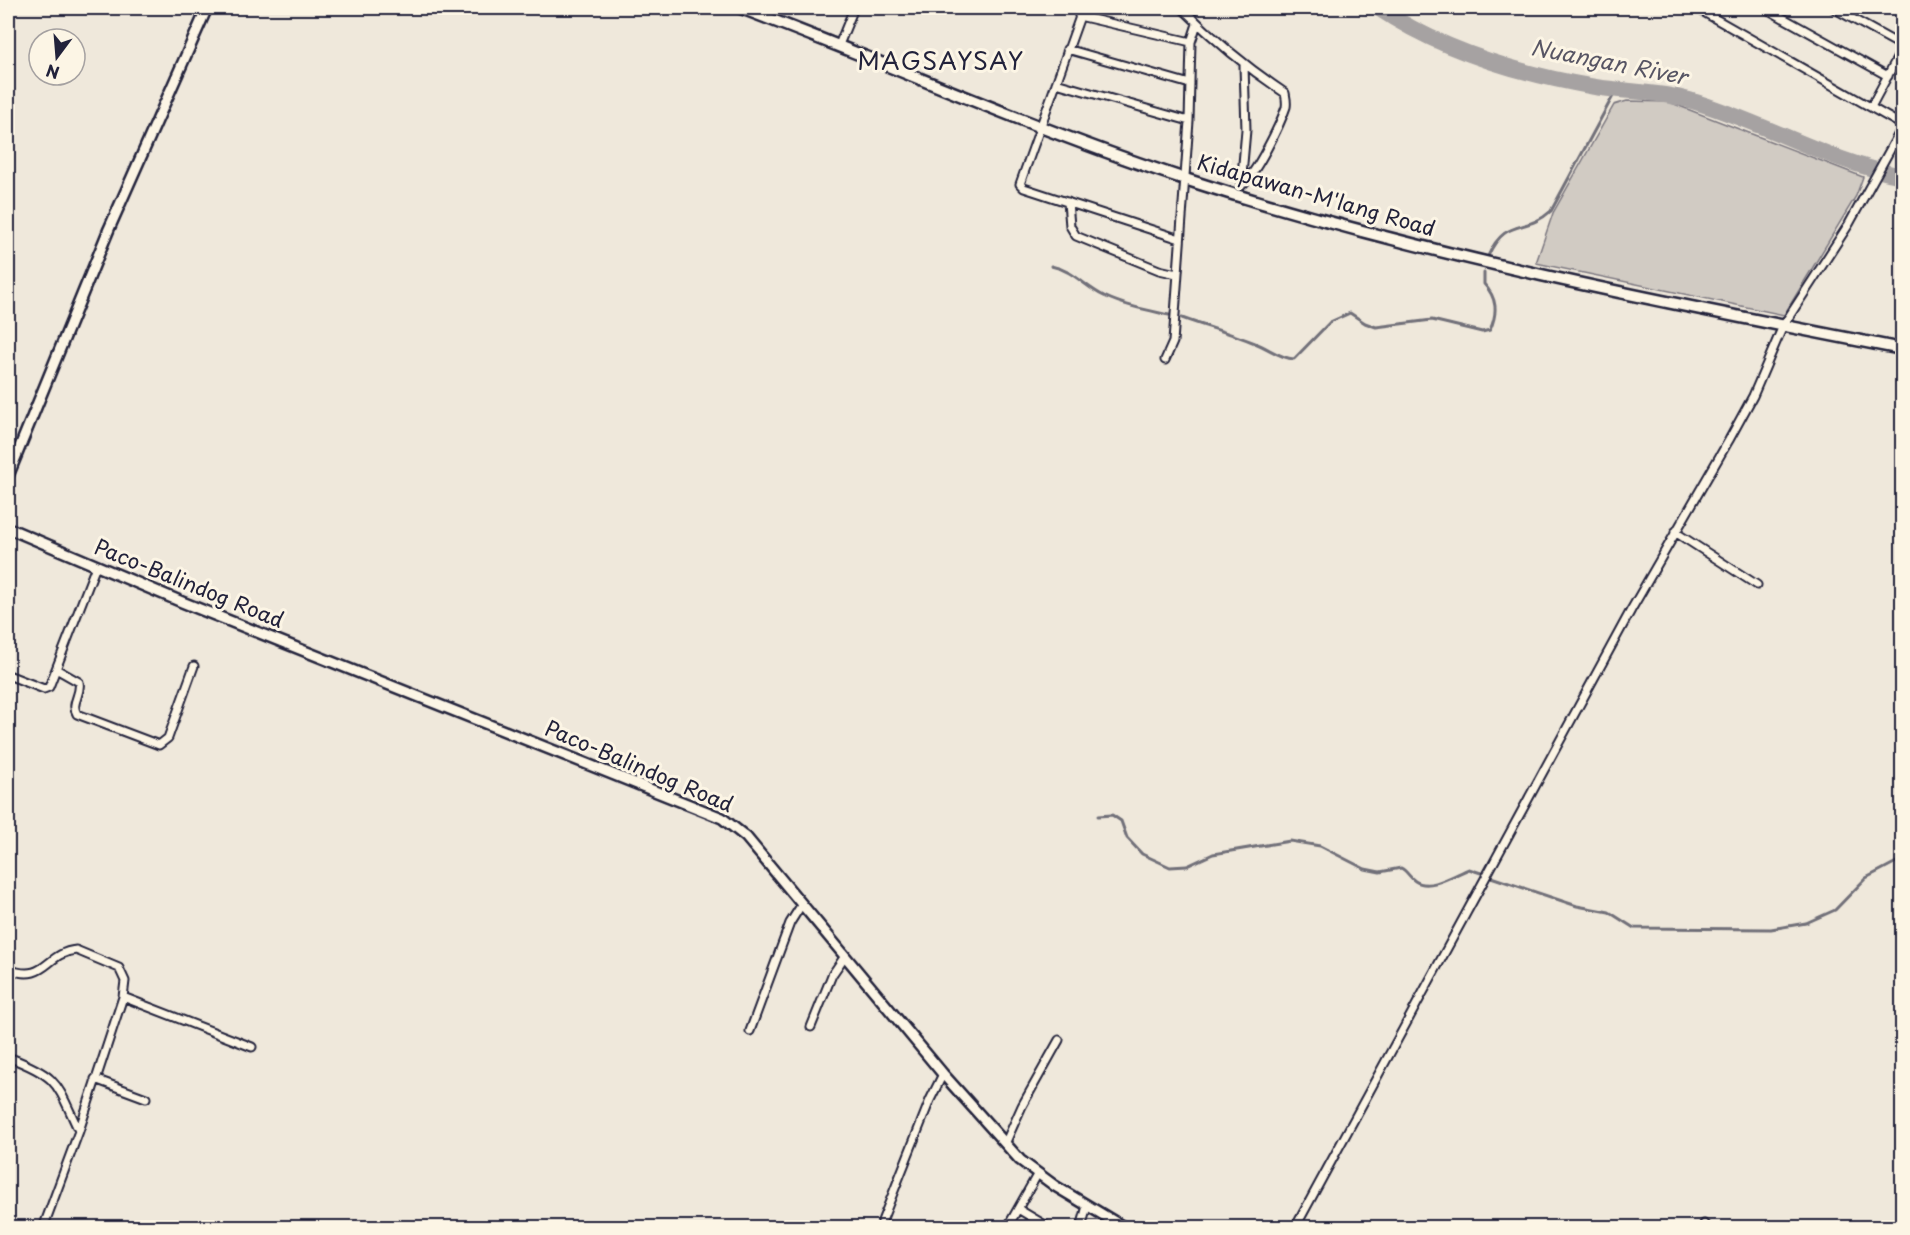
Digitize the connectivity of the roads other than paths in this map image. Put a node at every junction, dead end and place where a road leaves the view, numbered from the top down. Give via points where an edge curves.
1 (207, 8) edge
2 (741, 8) edge
3 (854, 8) edge
4 (1083, 8) edge
5 (1174, 8) edge
6 (1182, 8) edge
7 (1701, 8) edge
8 (1765, 8) edge
9 (1833, 8) edge
10 (1079, 16) junction
11 (1195, 21) junction
12 (1191, 42) junction
13 (839, 45) junction
14 (1902, 48) edge
15 (1067, 49) junction
16 (1244, 66) junction
17 (1888, 75) junction
18 (1056, 83) junction
19 (1190, 84) junction
20 (1871, 107) junction
21 (1189, 121) junction
22 (1041, 125) junction
23 (1902, 127) edge
24 (1185, 179) junction
25 (1241, 190) junction
26 (1068, 202) junction
27 (1179, 239) junction
28 (1177, 274) junction
29 (1784, 326) junction
30 (1902, 349) edge
31 (1165, 360) dead end
32 (8, 476) edge
33 (8, 528) edge
34 (1675, 532) junction
35 (96, 566) junction
36 (1757, 585) dead end
37 (194, 666) dead end
38 (56, 669) junction
39 (8, 675) edge
40 (802, 904) junction
41 (845, 956) junction
42 (8, 969) edge
43 (123, 997) junction
44 (811, 1027) dead end
45 (750, 1031) dead end
46 (1059, 1040) dead end
47 (252, 1047) dead end
48 (8, 1057) edge
49 (943, 1074) junction
50 (95, 1079) junction
51 (146, 1098) dead end
52 (79, 1131) junction
53 (1005, 1144) junction
54 (1037, 1174) junction
55 (1087, 1206) junction
56 (1018, 1209) junction
57 (882, 1221) dead end
58 (1040, 1225) edge
59 (43, 1227) edge
60 (1007, 1227) edge
61 (1050, 1227) edge
62 (1081, 1227) edge
63 (1125, 1227) edge
64 (1295, 1227) edge

1 - 32 street via 109,229
2 - 13 main road, Kidapawan-M'lang Road
3 - 13 street
4 - 10 street
5 - 11 street
6 - 11 street
7 - 20 street
8 - 17 street
9 - 14 street
10 - 12 street
10 - 15 street
11 - 12 street
11 - 16 street
12 - 19 street
13 - 22 main road, Kidapawan-M'lang Road
14 - 17 street
15 - 18 street
15 - 19 street
16 - 25 street via 1246,130
16 - 25 street via 1285,93 1287,101
17 - 20 street
18 - 21 street
18 - 22 street
19 - 21 street
20 - 23 street
21 - 24 street
22 - 24 main road, Kidapawan-M'lang Road
22 - 26 street via 1020,184
23 - 29 street via 1869,189
24 - 25 main road, Kidapawan-M'lang Road
24 - 27 street
25 - 29 main road, Kidapawan-M'lang Road via 1494,266
26 - 27 street
26 - 28 street via 1070,226 1076,236
27 - 28 street
28 - 31 street via 1173,342
29 - 30 main road, Kidapawan-M'lang Road
29 - 34 street via 1753,396
33 - 35 street, Paco-Balindog Road
34 - 36 street
34 - 64 street
35 - 38 street
35 - 40 street, Paco-Balindog Road via 722,818 746,837
37 - 38 street via 168,738 159,745 77,714 74,705 79,682
38 - 39 street via 46,689
40 - 41 street, Paco-Balindog Road
40 - 45 street via 790,923
41 - 44 street via 832,975
41 - 49 street, Paco-Balindog Road
42 - 43 street via 35,974 69,951 83,952 119,968 125,981
43 - 47 street
43 - 50 street
46 - 53 street
48 - 52 street via 56,1082
49 - 53 street, Paco-Balindog Road
49 - 57 street
50 - 51 street
50 - 52 street
52 - 59 street
53 - 54 street, Paco-Balindog Road
54 - 55 street, Paco-Balindog Road
54 - 56 street
55 - 62 street
55 - 63 street, Paco-Balindog Road
56 - 58 street
56 - 60 street
58 - 61 street

